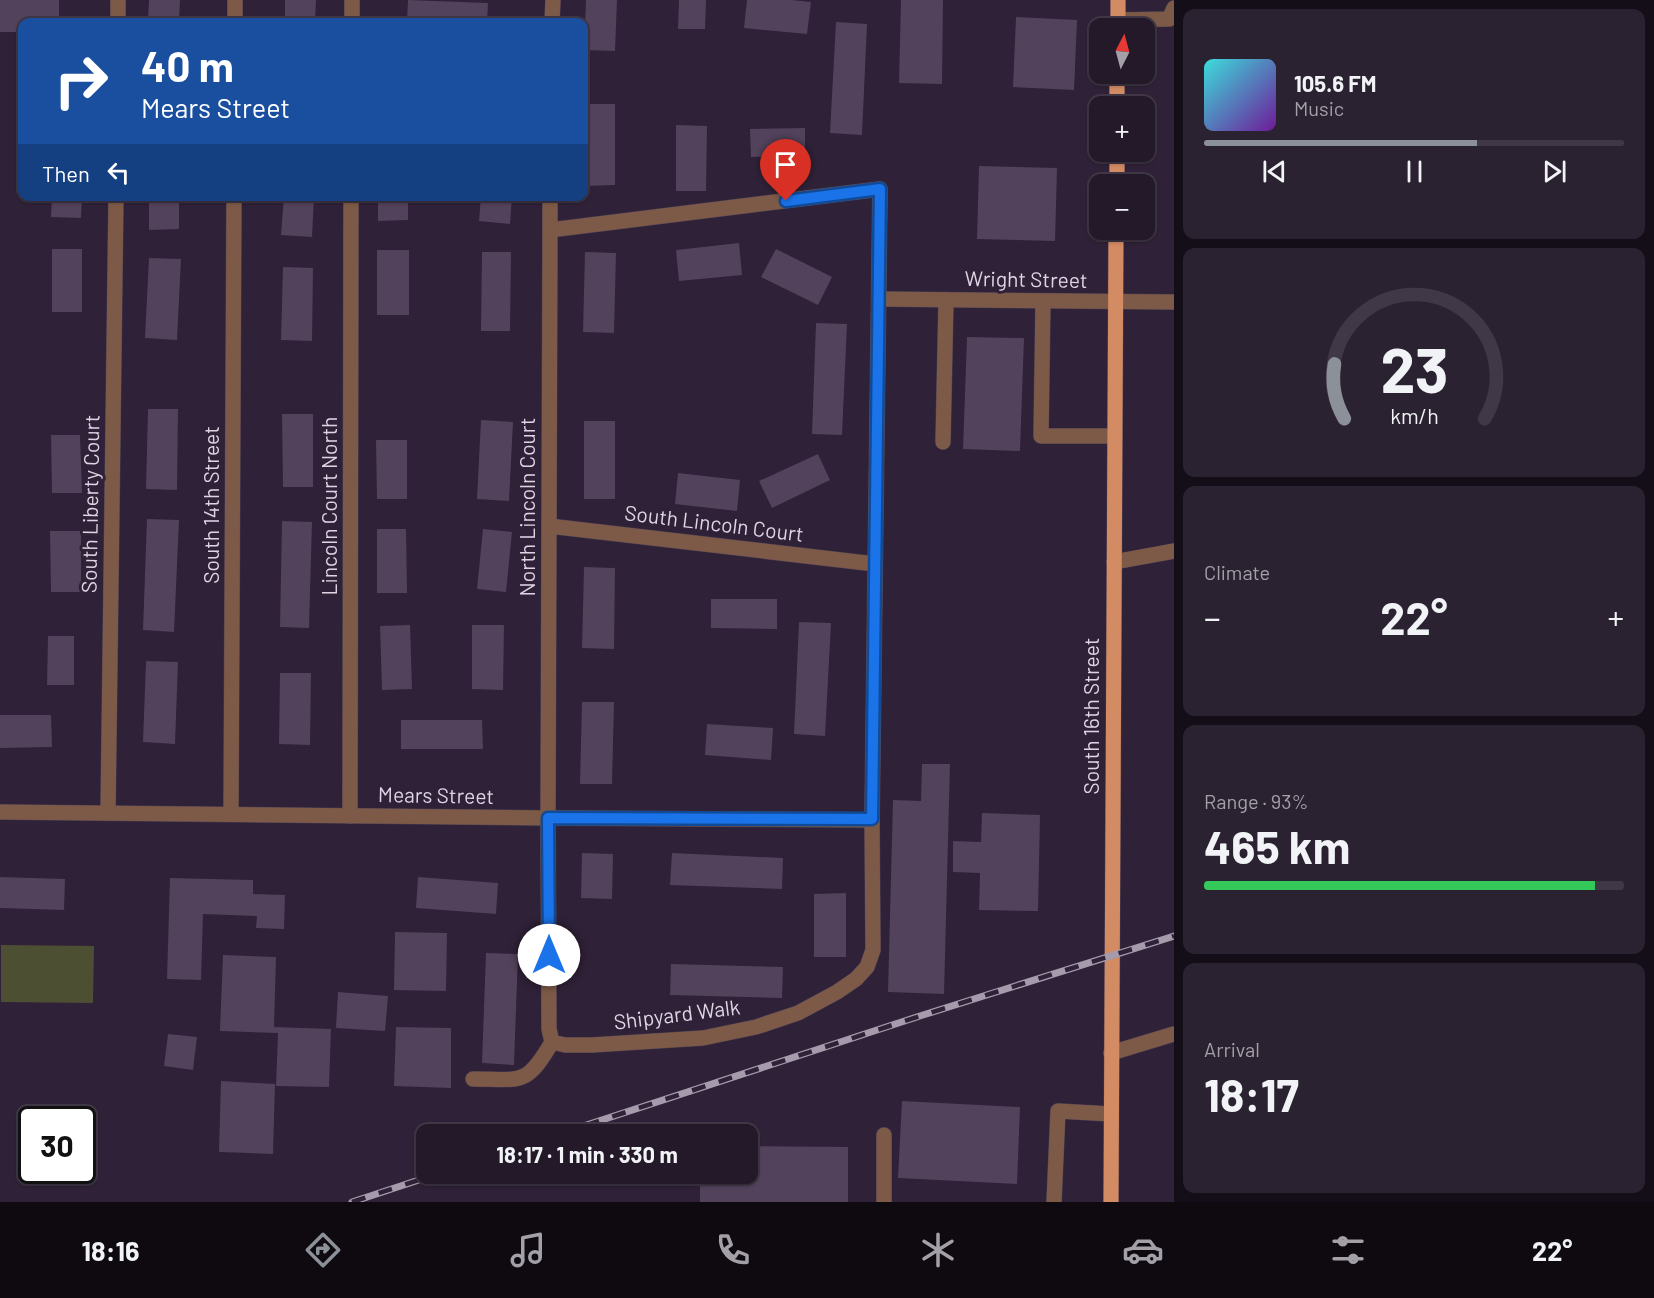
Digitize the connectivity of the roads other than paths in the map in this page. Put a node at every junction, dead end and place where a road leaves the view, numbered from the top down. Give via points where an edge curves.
1 (118, 0) edge
2 (235, 0) edge
3 (352, 0) edge
4 (553, 0) edge
5 (1118, 0) edge
6 (1173, 15) edge
7 (118, 18) edge
8 (235, 18) edge
9 (352, 18) edge
10 (552, 18) edge
11 (1118, 18) edge
12 (1155, 18) edge
13 (116, 201) edge
14 (234, 201) edge
15 (351, 201) edge
16 (550, 201) edge
17 (550, 230) junction
18 (1116, 240) edge
19 (879, 299) junction
20 (946, 300) junction
21 (1043, 301) junction
22 (1116, 302) junction
23 (1174, 302) edge
24 (1115, 436) junction
25 (943, 442) dead end
26 (549, 526) junction
27 (1174, 551) edge
28 (1114, 562) junction
29 (875, 564) junction
30 (0, 812) edge
31 (108, 813) junction
32 (231, 814) junction
33 (350, 816) junction
34 (548, 818) junction
35 (872, 819) junction
36 (1174, 1034) edge
37 (552, 1042) junction
38 (1111, 1053) junction
39 (473, 1079) dead end
40 (1111, 1114) junction
41 (884, 1135) dead end
42 (884, 1202) edge
43 (1054, 1202) edge
44 (1111, 1202) edge

1 - 7 street
2 - 8 street
3 - 9 street
4 - 10 street
5 - 11 main road
6 - 12 street
13 - 31 street, South Liberty Court
14 - 32 street, South 14th Street
15 - 33 street, Lincoln Court North
16 - 17 street, North Lincoln Court
17 - 19 street via 880,189
17 - 26 street, North Lincoln Court
18 - 22 main road, South 16th Street
19 - 20 street, Wright Street
19 - 29 street
20 - 21 street, Wright Street
20 - 25 street
21 - 22 street, Wright Street
21 - 24 street via 1041,436
22 - 23 street, Wright Street
22 - 24 main road, South 16th Street
24 - 28 main road, South 16th Street
26 - 29 street, South Lincoln Court
26 - 34 street, North Lincoln Court
27 - 28 street
28 - 38 main road, South 16th Street
29 - 35 street
30 - 31 street, Mears Street
31 - 32 street, Mears Street
32 - 33 street, Mears Street
33 - 34 street, Mears Street
34 - 35 street, Mears Street
34 - 37 street
35 - 37 street, Shipyard Walk via 873,950 867,967 856,979 798,1012 714,1036 592,1045
36 - 38 street
37 - 39 street via 541,1062 520,1079
38 - 40 main road, South 16th Street
40 - 43 street via 1058,1111
40 - 44 main road, South 16th Street
41 - 42 street

